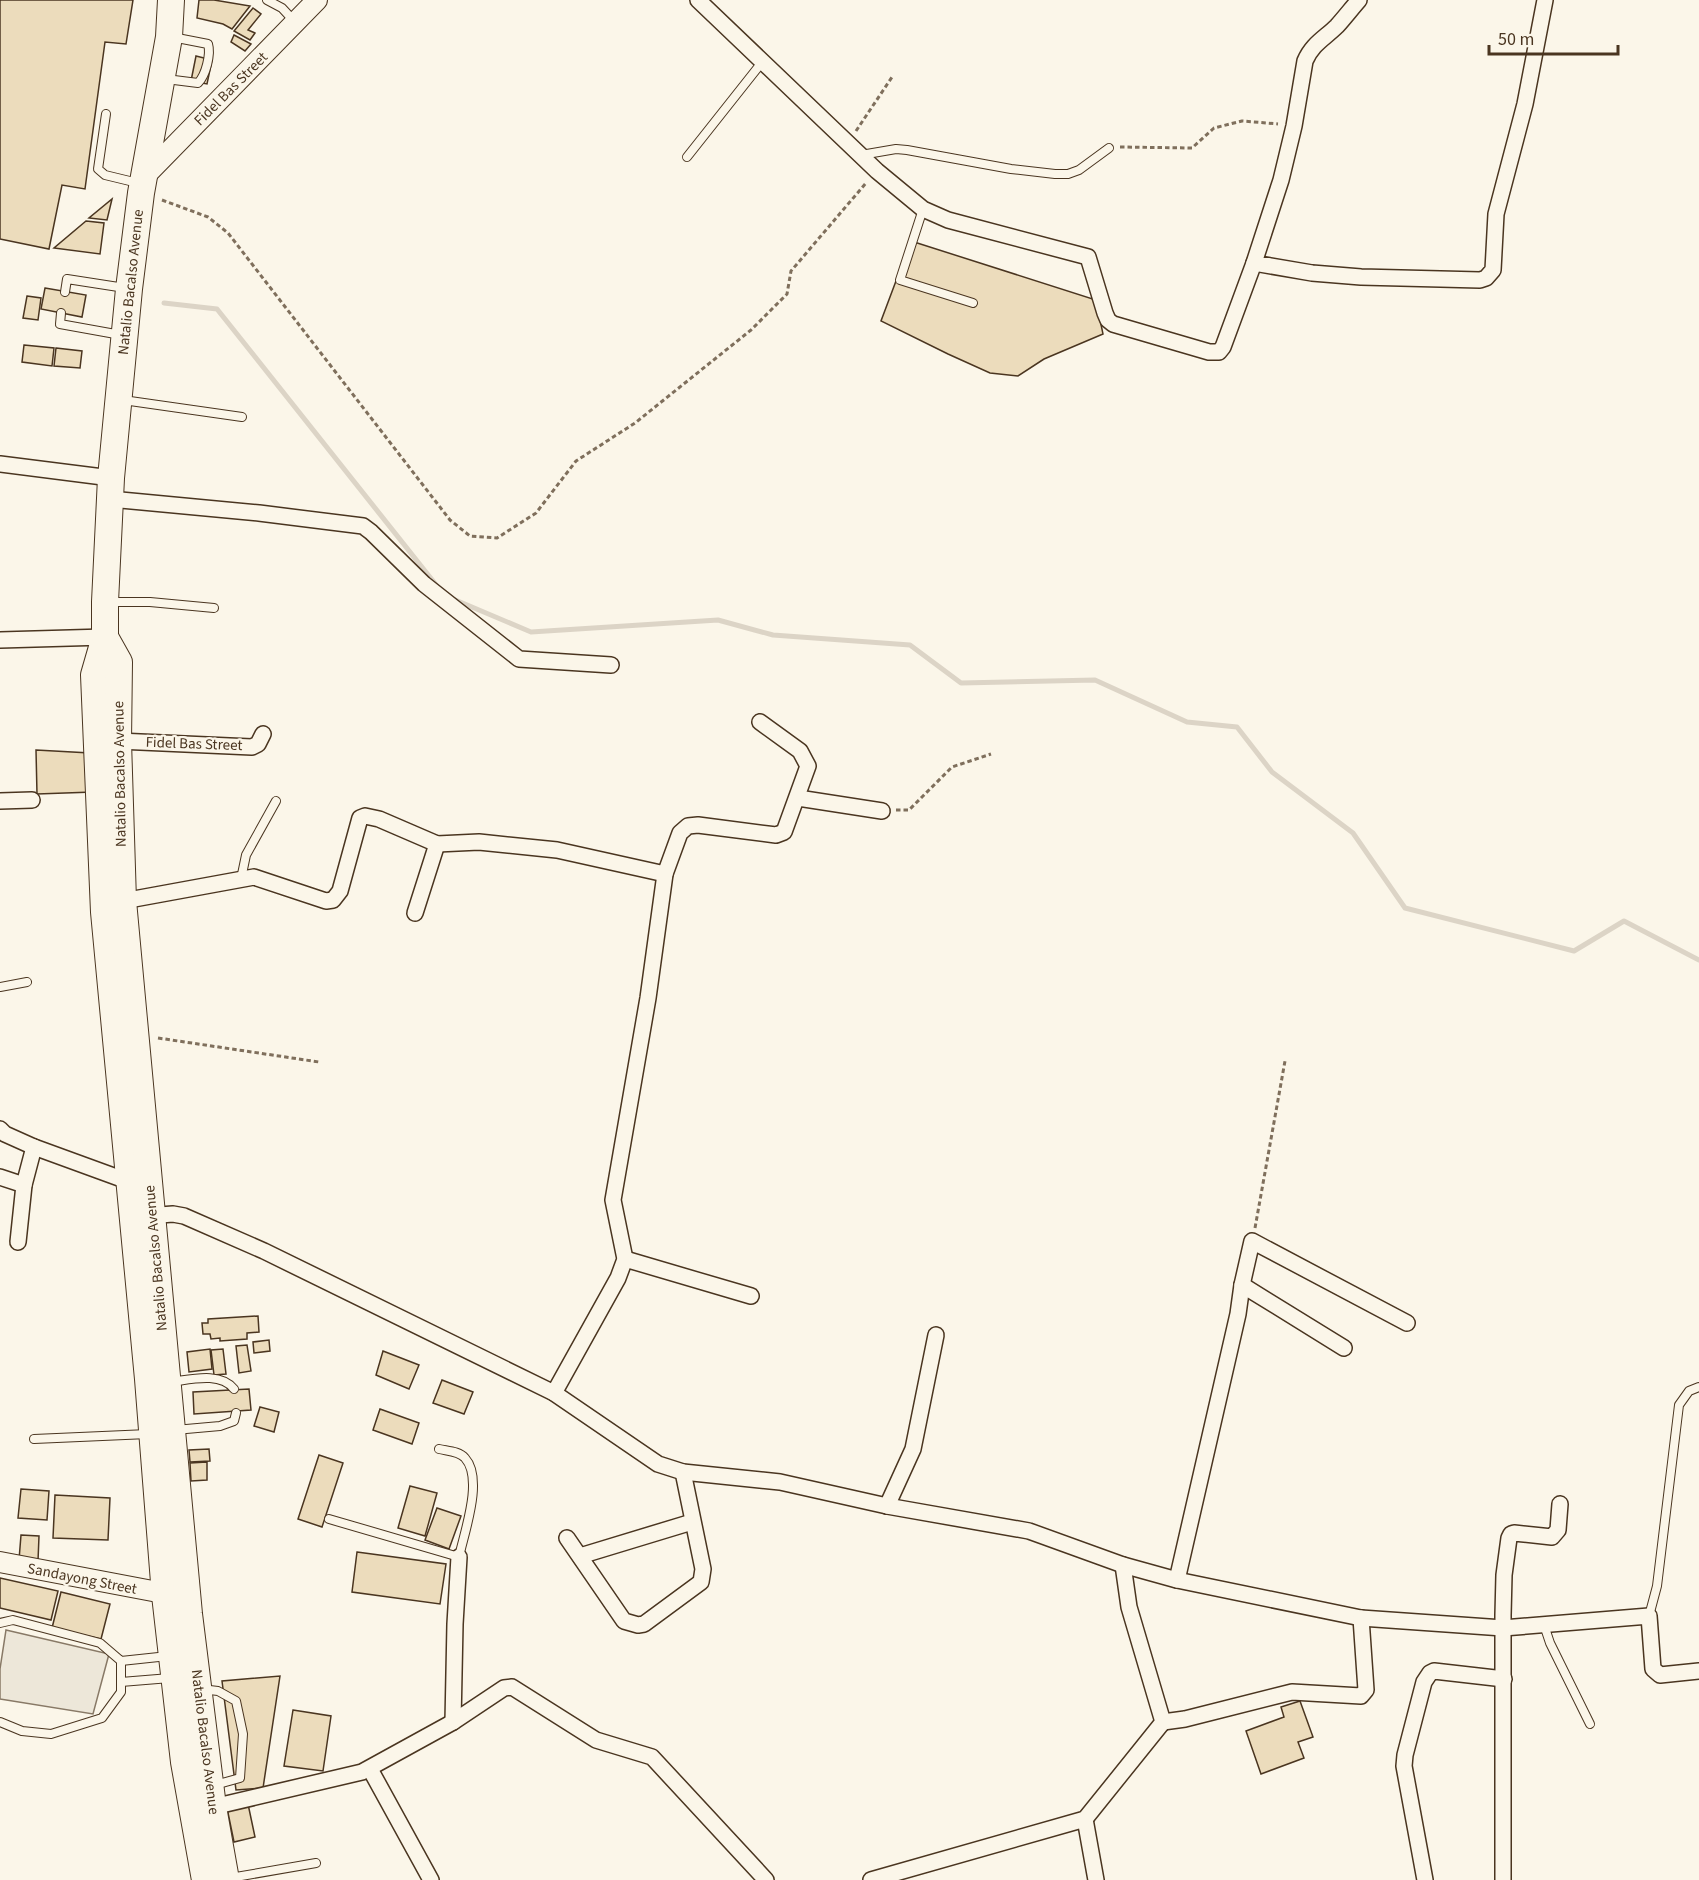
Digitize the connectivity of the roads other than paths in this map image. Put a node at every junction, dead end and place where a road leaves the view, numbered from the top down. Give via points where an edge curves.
1 (171, 0) edge
2 (267, 0) edge
3 (277, 0) edge
4 (317, 0) edge
5 (698, 0) edge
6 (1359, 0) edge
7 (1545, 0) edge
8 (282, 8) junction
9 (296, 23) junction
10 (169, 36) junction
11 (763, 61) junction
12 (162, 79) junction
13 (106, 114) dead end
14 (1108, 148) dead end
15 (861, 155) junction
16 (687, 157) dead end
17 (142, 185) junction
18 (923, 209) junction
19 (1254, 263) junction
20 (129, 289) junction
21 (65, 292) dead end
22 (973, 303) dead end
23 (62, 313) dead end
24 (124, 336) junction
25 (118, 400) junction
26 (242, 417) dead end
27 (0, 464) edge
28 (110, 488) junction
29 (105, 602) junction
30 (214, 608) dead end
31 (105, 637) junction
32 (0, 639) edge
33 (611, 665) dead end
34 (760, 722) dead end
35 (263, 734) dead end
36 (118, 741) junction
37 (798, 798) junction
38 (32, 800) dead end
39 (0, 801) edge
40 (276, 801) dead end
41 (882, 811) road end
42 (437, 844) junction
43 (665, 874) junction
44 (240, 879) junction
45 (123, 901) junction
46 (415, 913) dead end
47 (27, 982) dead end
48 (0, 987) edge
49 (0, 1129) edge
50 (34, 1147) junction
51 (0, 1177) edge
52 (130, 1182) junction
53 (24, 1185) junction
54 (142, 1217) junction
55 (18, 1242) dead end
56 (625, 1258) junction
57 (1242, 1285) junction
58 (752, 1296) dead end
59 (1407, 1323) dead end
60 (936, 1335) dead end
61 (1344, 1348) dead end
62 (168, 1382) junction
63 (1699, 1387) edge
64 (234, 1389) dead end
65 (554, 1393) junction
66 (236, 1413) dead end
67 (163, 1432) junction
68 (34, 1439) dead end
69 (439, 1449) dead end
70 (683, 1472) junction
71 (1560, 1504) dead end
72 (887, 1506) junction
73 (329, 1519) dead end
74 (692, 1522) junction
75 (567, 1538) dead end
76 (580, 1556) junction
77 (459, 1557) junction
78 (0, 1562) edge
79 (1123, 1565) junction
80 (1178, 1580) junction
81 (176, 1596) junction
82 (1649, 1616) junction
83 (1361, 1618) junction
84 (0, 1623) edge
85 (1544, 1625) junction
86 (1503, 1628) junction
87 (121, 1661) junction
88 (173, 1666) junction
89 (1699, 1671) edge
90 (1504, 1680) junction
91 (121, 1682) junction
92 (198, 1688) junction
93 (0, 1722) edge
94 (453, 1722) junction
95 (1163, 1722) junction
96 (1590, 1724) dead end
97 (370, 1769) junction
98 (212, 1797) junction
99 (1085, 1819) junction
100 (316, 1863) dead end
101 (219, 1880) edge
102 (431, 1880) edge
103 (766, 1880) edge
104 (871, 1880) edge
105 (1096, 1880) edge
106 (1425, 1880) edge
107 (1503, 1880) edge

1 - 10 highway, Natalio Bacalso Avenue
2 - 8 lane
3 - 8 lane
4 - 9 street, Fidel Bas Street
5 - 11 street
6 - 19 street via 1309,51 1305,61 1281,180
7 - 19 street via 1525,104 1496,214 1490,274 1480,280 1361,277
8 - 9 lane
9 - 17 street, Fidel Bas Street
10 - 12 highway, Natalio Bacalso Avenue
10 - 12 lane via 208,44 209,51 203,78 198,83
11 - 15 street
11 - 16 lane
12 - 17 highway, Natalio Bacalso Avenue
13 - 17 lane via 98,169 105,175
14 - 15 lane via 1068,174 907,150
15 - 18 street
17 - 20 highway, Natalio Bacalso Avenue
18 - 19 street via 948,220 1088,257 1105,314 1113,324 1209,352 1219,352 1223,347
18 - 22 lane via 900,280
20 - 21 lane via 67,279
20 - 24 highway, Natalio Bacalso Avenue
23 - 24 lane via 60,324
24 - 25 highway, Natalio Bacalso Avenue
25 - 26 lane
25 - 28 highway, Natalio Bacalso Avenue
27 - 28 street
28 - 29 highway, Natalio Bacalso Avenue
28 - 33 street via 363,526 424,584 519,659
29 - 30 lane
29 - 31 highway, Natalio Bacalso Avenue
31 - 32 street
31 - 36 highway, Natalio Bacalso Avenue via 119,662
31 - 52 highway, Natalio Bacalso Avenue via 94,675 96,739 104,912
34 - 37 street via 800,751 808,766
35 - 36 street, Fidel Bas Street via 252,747
36 - 45 highway, Natalio Bacalso Avenue
37 - 41 street
37 - 43 street via 781,834 688,826 680,833
38 - 39 street
40 - 44 lane via 246,855
42 - 43 street via 479,842 557,850
42 - 44 street via 365,816 360,818 340,891 333,900 261,879
42 - 46 street
43 - 56 street via 613,1200
44 - 45 street
45 - 54 highway, Natalio Bacalso Avenue via 135,1035
47 - 48 lane
49 - 50 street
50 - 52 street
50 - 53 street
51 - 53 street
52 - 54 highway, Natalio Bacalso Avenue
53 - 55 street
54 - 62 highway, Natalio Bacalso Avenue
54 - 65 street via 184,1216
54 - 67 highway, Natalio Bacalso Avenue
56 - 58 street
56 - 65 street via 618,1278
57 - 59 street via 1252,1241
57 - 61 street
57 - 80 street
60 - 72 street via 913,1449
62 - 64 lane via 205,1378 224,1381
62 - 67 highway, Natalio Bacalso Avenue
63 - 82 lane via 1689,1391 1679,1405 1658,1586
65 - 70 street via 658,1464
66 - 67 lane via 234,1421 220,1426
67 - 68 lane
67 - 81 highway, Natalio Bacalso Avenue
69 - 77 lane via 465,1458 473,1479
70 - 72 street via 780,1482
70 - 74 street
71 - 86 street via 1558,1530 1552,1537 1510,1535
72 - 79 street via 1029,1531
73 - 77 lane
74 - 76 street
74 - 76 street via 703,1569 701,1582 644,1624 624,1621
75 - 76 street
77 - 94 street
78 - 81 street, Sandayong Street
79 - 80 street
79 - 95 street via 1129,1607
80 - 83 street
81 - 88 highway, Natalio Bacalso Avenue
81 - 92 highway, Natalio Bacalso Avenue
82 - 85 street
82 - 89 street via 1655,1672 1660,1675
83 - 86 street
83 - 95 street via 1366,1690 1361,1696 1292,1692
84 - 87 lane via 13,1620 100,1643
85 - 86 street
85 - 96 lane
86 - 90 street
87 - 88 lane
87 - 91 lane
88 - 91 lane
88 - 101 highway, Natalio Bacalso Avenue via 184,1762
90 - 106 street via 1434,1671 1424,1682 1404,1766
90 - 107 street
91 - 93 lane via 121,1692 102,1718 51,1734 21,1731
92 - 98 highway, Natalio Bacalso Avenue
92 - 98 lane via 218,1691 236,1701 243,1734 240,1778
94 - 97 street
94 - 103 street via 504,1688 512,1687 596,1740 652,1756
95 - 99 street
97 - 98 street
97 - 102 street
98 - 101 highway, Natalio Bacalso Avenue
99 - 104 street
99 - 105 street
100 - 101 lane

